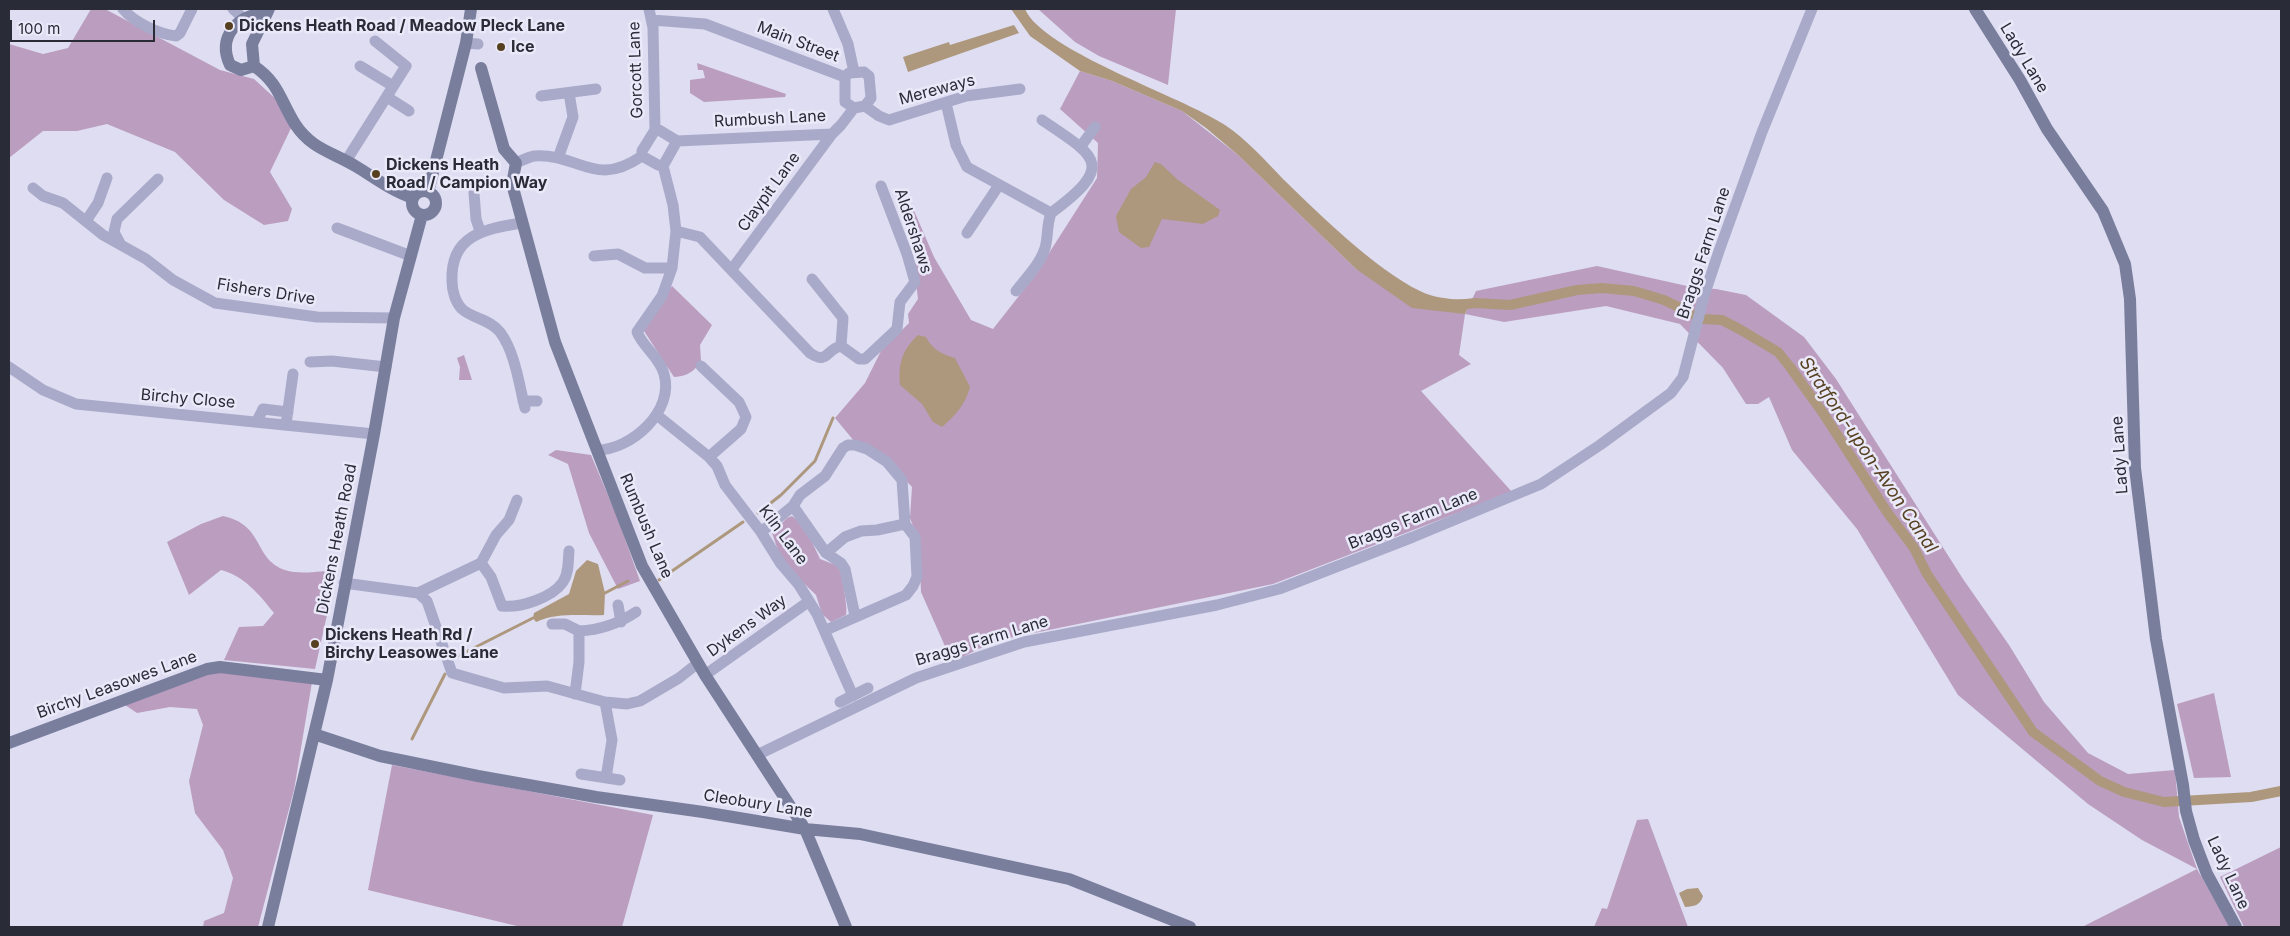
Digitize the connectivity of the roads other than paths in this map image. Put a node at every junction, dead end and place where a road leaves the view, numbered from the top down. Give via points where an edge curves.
1 (122, 9) edge
2 (192, 9) edge
3 (233, 9) edge
4 (470, 9) edge
5 (833, 9) edge
6 (1812, 9) edge
7 (1975, 9) edge
8 (267, 11) edge
9 (651, 14) edge
10 (243, 18) junction
11 (375, 41) dead end
12 (254, 66) junction
13 (360, 66) dead end
14 (481, 68) dead end
15 (850, 75) junction
16 (596, 89) dead end
17 (1020, 89) dead end
18 (390, 92) junction
19 (569, 93) junction
20 (541, 96) dead end
21 (946, 103) junction
22 (859, 107) junction
23 (409, 111) dead end
24 (1042, 120) dead end
25 (1095, 127) dead end
26 (655, 130) junction
27 (832, 134) junction
28 (676, 141) junction
29 (1081, 146) junction
30 (642, 156) junction
31 (558, 158) junction
32 (346, 161) junction
33 (516, 163) junction
34 (663, 166) junction
35 (107, 178) dead end
36 (158, 179) dead end
37 (881, 186) dead end
38 (999, 186) junction
39 (33, 188) dead end
40 (428, 192) junction
41 (474, 193) dead end
42 (413, 198) junction
43 (1051, 213) junction
44 (422, 215) junction
45 (86, 221) junction
46 (521, 223) junction
47 (337, 228) dead end
48 (480, 231) junction
49 (676, 231) junction
50 (968, 233) dead end
51 (121, 245) junction
52 (411, 256) junction
53 (594, 256) dead end
54 (672, 268) junction
55 (732, 270) junction
56 (812, 279) dead end
57 (1016, 291) dead end
58 (394, 318) junction
59 (841, 346) junction
60 (310, 362) dead end
61 (701, 366) dead end
62 (9, 367) edge
63 (386, 367) junction
64 (292, 374) dead end
65 (537, 401) dead end
66 (288, 412) junction
67 (658, 416) junction
68 (257, 422) junction
69 (286, 424) junction
70 (374, 434) junction
71 (596, 450) junction
72 (709, 457) junction
73 (517, 500) dead end
74 (793, 506) junction
75 (905, 524) junction
76 (761, 532) junction
77 (569, 552) dead end
78 (826, 553) junction
79 (481, 563) junction
80 (344, 584) junction
81 (418, 593) junction
82 (808, 602) junction
83 (618, 605) dead end
84 (636, 612) dead end
85 (855, 616) junction
86 (621, 622) junction
87 (552, 624) dead end
88 (826, 630) junction
89 (579, 631) junction
90 (698, 664) junction
91 (705, 675) junction
92 (327, 680) junction
93 (868, 688) dead end
94 (575, 694) junction
95 (853, 696) junction
96 (605, 702) junction
97 (840, 702) dead end
98 (314, 734) junction
99 (9, 743) edge
100 (756, 755) junction
101 (581, 774) dead end
102 (606, 778) junction
103 (620, 780) dead end
104 (805, 829) junction
105 (268, 927) edge
106 (846, 927) edge
107 (1190, 927) edge
108 (2236, 927) edge

1 - 2 street via 152,29 176,36
3 - 10 street
4 - 40 street via 472,43
5 - 15 street, Rumbush Lane via 848,44
6 - 100 street, Braggs Farm Lane via 1762,132 1701,306 1683,377 1670,393 1541,484 1413,538 1279,589 1217,605 1024,642 916,678
7 - 108 street, Lady Lane via 2047,129 2103,211 2125,264 2130,300 2135,468 2156,639 2186,811 2207,874
8 - 10 street
8 - 12 street via 252,44
9 - 15 street, Main Street via 705,24
9 - 26 street, Gorcott Lane
10 - 12 street via 232,29 225,54 230,65 241,70
11 - 18 street via 406,66
12 - 32 street via 273,82 306,137 318,148
13 - 18 street
14 - 33 street via 504,149
15 - 22 street, Rumbush Lane via 845,102
15 - 22 street, Rumbush Lane via 864,72 869,76 871,98
16 - 19 street
17 - 21 street, Mereways via 966,96
18 - 23 street
18 - 32 street
19 - 20 street
19 - 31 street via 573,117
21 - 22 street, Mereways via 890,120
21 - 38 street via 956,145 968,167
22 - 27 street, Rumbush Lane
24 - 29 street
25 - 29 street
26 - 28 street
26 - 30 street
27 - 28 street, Rumbush Lane
27 - 55 street, Claypit Lane
28 - 34 street
29 - 43 street via 1094,164 1092,174
30 - 31 street via 617,170 600,171
30 - 34 street
31 - 33 street via 533,156
32 - 42 street
33 - 46 street, Rumbush Lane via 512,184
34 - 49 street
35 - 45 street via 98,203
36 - 51 street via 117,219 114,232
37 - 59 street, Aldershaws via 915,282 900,302 896,329 865,359 859,359
38 - 43 street
38 - 50 street
39 - 45 street, Fishers Drive via 43,196 63,203
40 - 42 street via 421,192
40 - 44 street via 436,204 430,213
41 - 48 street
42 - 44 street via 413,208
43 - 57 street via 1046,246
44 - 52 street, Dickens Heath Road
45 - 51 street, Fishers Drive
46 - 48 street
46 - 71 street, Rumbush Lane via 555,342
47 - 52 street
48 - 65 street via 463,243 455,256 452,272 455,298 462,309 490,322 501,333 524,404
49 - 54 street
49 - 55 street via 700,238
51 - 58 street, Fishers Drive via 215,303 318,316
52 - 58 street, Dickens Heath Road
53 - 54 street via 618,254 645,268
54 - 67 street via 662,296 635,338 664,372 665,396
55 - 59 street via 810,353 824,358
56 - 59 street via 843,318
58 - 63 street, Dickens Heath Road
60 - 63 street
61 - 72 street via 743,408 746,417 745,433
62 - 68 street, Birchy Close via 43,390 76,404
63 - 70 street, Dickens Heath Road
64 - 66 street
66 - 68 street via 263,409
66 - 69 street
67 - 71 street via 609,450
67 - 72 street, Kiln Lane
68 - 69 street, Birchy Close
69 - 70 street, Birchy Close
70 - 80 street, Dickens Heath Road
71 - 90 street, Rumbush Lane via 642,566
72 - 76 street, Kiln Lane via 725,485
73 - 79 street via 509,520 496,535
74 - 75 street via 800,495 825,476 843,448 855,444 888,462 902,480
74 - 76 street
74 - 78 street
75 - 78 street via 861,531 846,537
75 - 85 street via 914,538 917,577 913,586 906,595
76 - 82 street, Kiln Lane via 800,585
77 - 79 street via 563,583 550,594 510,607 502,606 491,577
78 - 85 street via 845,569
79 - 81 street
80 - 81 street
80 - 92 street, Dickens Heath Road
81 - 94 street via 427,600 449,668 495,686 547,686
82 - 88 street, Kiln Lane
82 - 91 street, Dykens Way
83 - 86 street
84 - 86 street
85 - 88 street
86 - 89 street via 596,630
87 - 89 street via 565,624
88 - 95 street, Kiln Lane
89 - 94 street
90 - 91 street, Rumbush Lane
90 - 96 street via 640,701 627,704
91 - 100 street, Rumbush Lane
92 - 98 street, Dickens Heath Road
92 - 99 street, Birchy Leasowes Lane via 220,667 207,669
93 - 95 street
94 - 96 street
95 - 97 street
96 - 102 street via 612,740
98 - 104 street, Cleobury Lane via 380,756 478,776
98 - 105 street, Dickens Heath Road
100 - 104 street, Rumbush Lane
101 - 102 street
102 - 103 street
104 - 106 street, Rumbush Lane
104 - 107 street, Cleobury Lane via 860,834 1068,879

